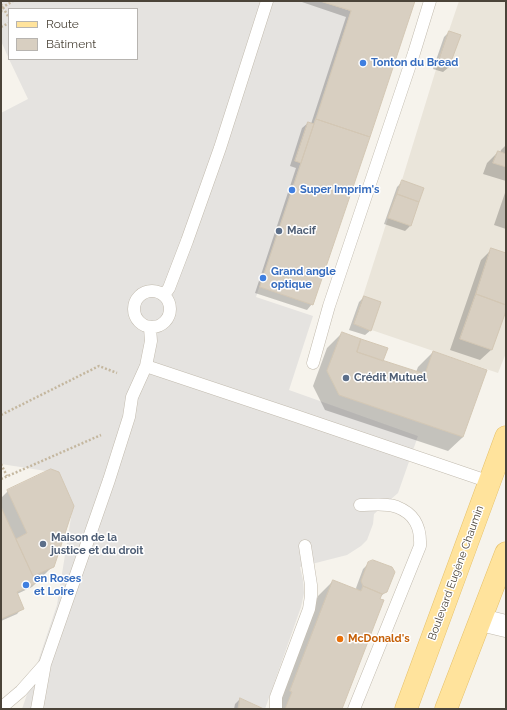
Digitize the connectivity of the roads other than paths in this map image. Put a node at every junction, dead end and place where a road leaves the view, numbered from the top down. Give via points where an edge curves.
1 (267, 1) edge
2 (430, 1) edge
3 (164, 295) junction
4 (150, 328) junction
5 (313, 364) dead end
6 (146, 366) junction
7 (506, 437) edge
8 (490, 482) junction
9 (360, 505) dead end
10 (305, 546) dead end
11 (506, 553) edge
12 (481, 620) junction
13 (506, 626) edge
14 (45, 664) junction
15 (1, 708) edge
16 (37, 709) edge
17 (276, 709) edge
18 (354, 709) edge
19 (406, 709) edge
20 (446, 709) edge

1 - 3 lane via 220,148 187,241
2 - 5 lane via 329,306
3 - 4 lane via 169,303 168,318 161,325
3 - 4 lane via 149,291 140,295 135,302 133,311 136,320
4 - 6 lane via 152,341
6 - 8 lane
6 - 14 lane via 132,397 129,417 109,480
7 - 8 main road, Boulevard Eugène Chaumin
8 - 19 main road, Boulevard Eugène Chaumin
9 - 18 lane via 389,504 403,510 412,515 421,535 420,546
10 - 17 lane via 311,596 309,609 276,697
11 - 12 main road
12 - 13 street
12 - 20 main road
14 - 15 lane via 21,691
14 - 16 lane

